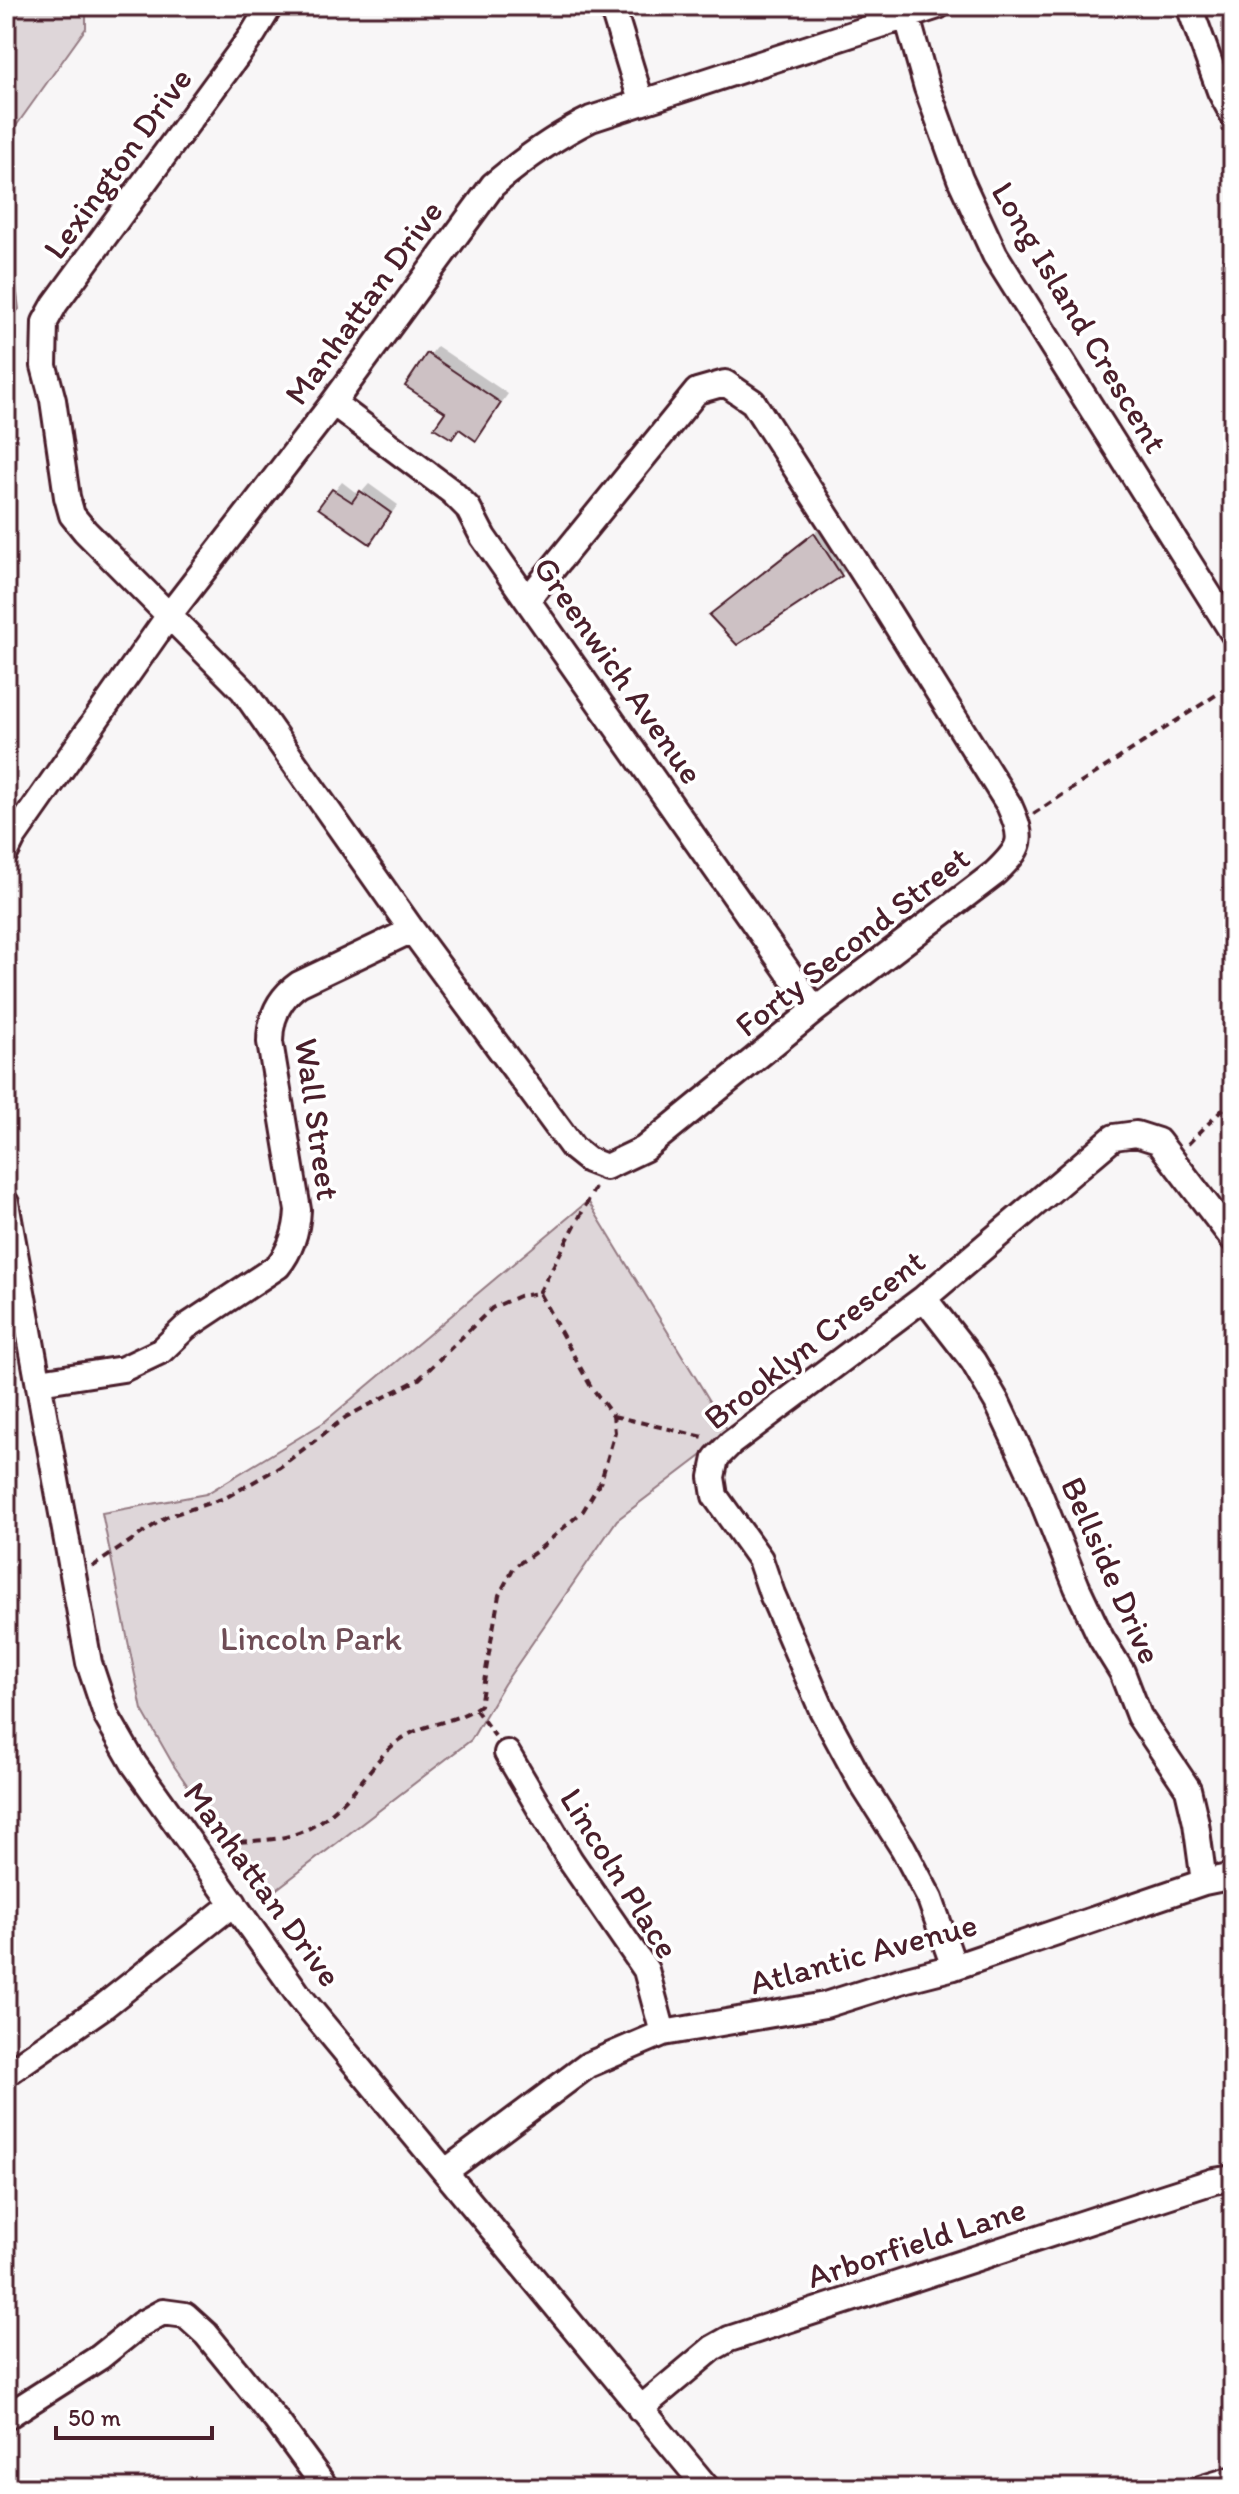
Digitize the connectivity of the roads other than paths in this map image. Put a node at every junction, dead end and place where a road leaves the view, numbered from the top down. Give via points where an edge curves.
1 (270, 6) edge
2 (612, 6) edge
3 (938, 6) edge
4 (1189, 6) edge
5 (905, 11) edge
6 (641, 101) junction
7 (1233, 115) edge
8 (333, 403) junction
9 (528, 599) junction
10 (170, 614) junction
11 (1233, 633) edge
12 (8, 841) edge
13 (412, 930) junction
14 (815, 1010) junction
15 (6, 1203) edge
16 (1233, 1239) edge
17 (924, 1298) junction
18 (39, 1382) junction
19 (507, 1753) road end
20 (1233, 1876) edge
21 (1204, 1882) junction
22 (234, 1903) junction
23 (954, 1967) junction
24 (663, 2033) junction
25 (6, 2074) edge
26 (446, 2171) junction
27 (1233, 2178) edge
28 (640, 2409) junction
29 (6, 2417) edge
30 (326, 2488) edge
31 (707, 2488) edge

1 - 10 street, Lexington Drive via 45,322 44,366 72,515
2 - 6 street
3 - 5 street, Manhattan Drive
4 - 7 street
5 - 6 street, Manhattan Drive
5 - 11 street, Long Island Crescent via 960,179 995,255
6 - 8 street, Manhattan Drive via 556,137 493,185
8 - 9 street, Greenwich Avenue via 468,508
8 - 10 street, Manhattan Drive
9 - 14 street, Greenwich Avenue
9 - 14 street, Forty Second Street via 697,391 725,383 753,402 1009,805 1021,840 995,873
10 - 12 street, Manhattan Drive
10 - 13 street via 243,690
13 - 14 street, Forty Second Street via 573,1148 606,1167 644,1149
13 - 18 street, Wall Street via 299,984 287,993 270,1026 298,1210 288,1254 161,1351 123,1369
15 - 18 street, Manhattan Drive
16 - 17 street, Brooklyn Crescent via 1158,1141 1136,1134 1114,1137
17 - 21 street, Bellside Drive via 997,1402 1139,1716 1188,1789
17 - 23 street, Brooklyn Crescent via 731,1443 716,1458 712,1477 715,1496 760,1559 822,1710 930,1899
18 - 22 street, Manhattan Drive via 89,1663 107,1717 134,1764
19 - 24 street, Lincoln Place via 570,1860 646,1970
20 - 21 street, Atlantic Avenue
21 - 23 street, Atlantic Avenue
22 - 25 street via 104,2006
22 - 26 street, Manhattan Drive via 300,1997
23 - 24 street, Atlantic Avenue via 825,2005
24 - 26 street, Atlantic Avenue via 588,2065
26 - 28 street, Manhattan Drive
27 - 28 street, Arborfield Lane via 729,2339
28 - 31 street, Manhattan Drive
29 - 30 street via 141,2324 163,2312 185,2315 206,2334

